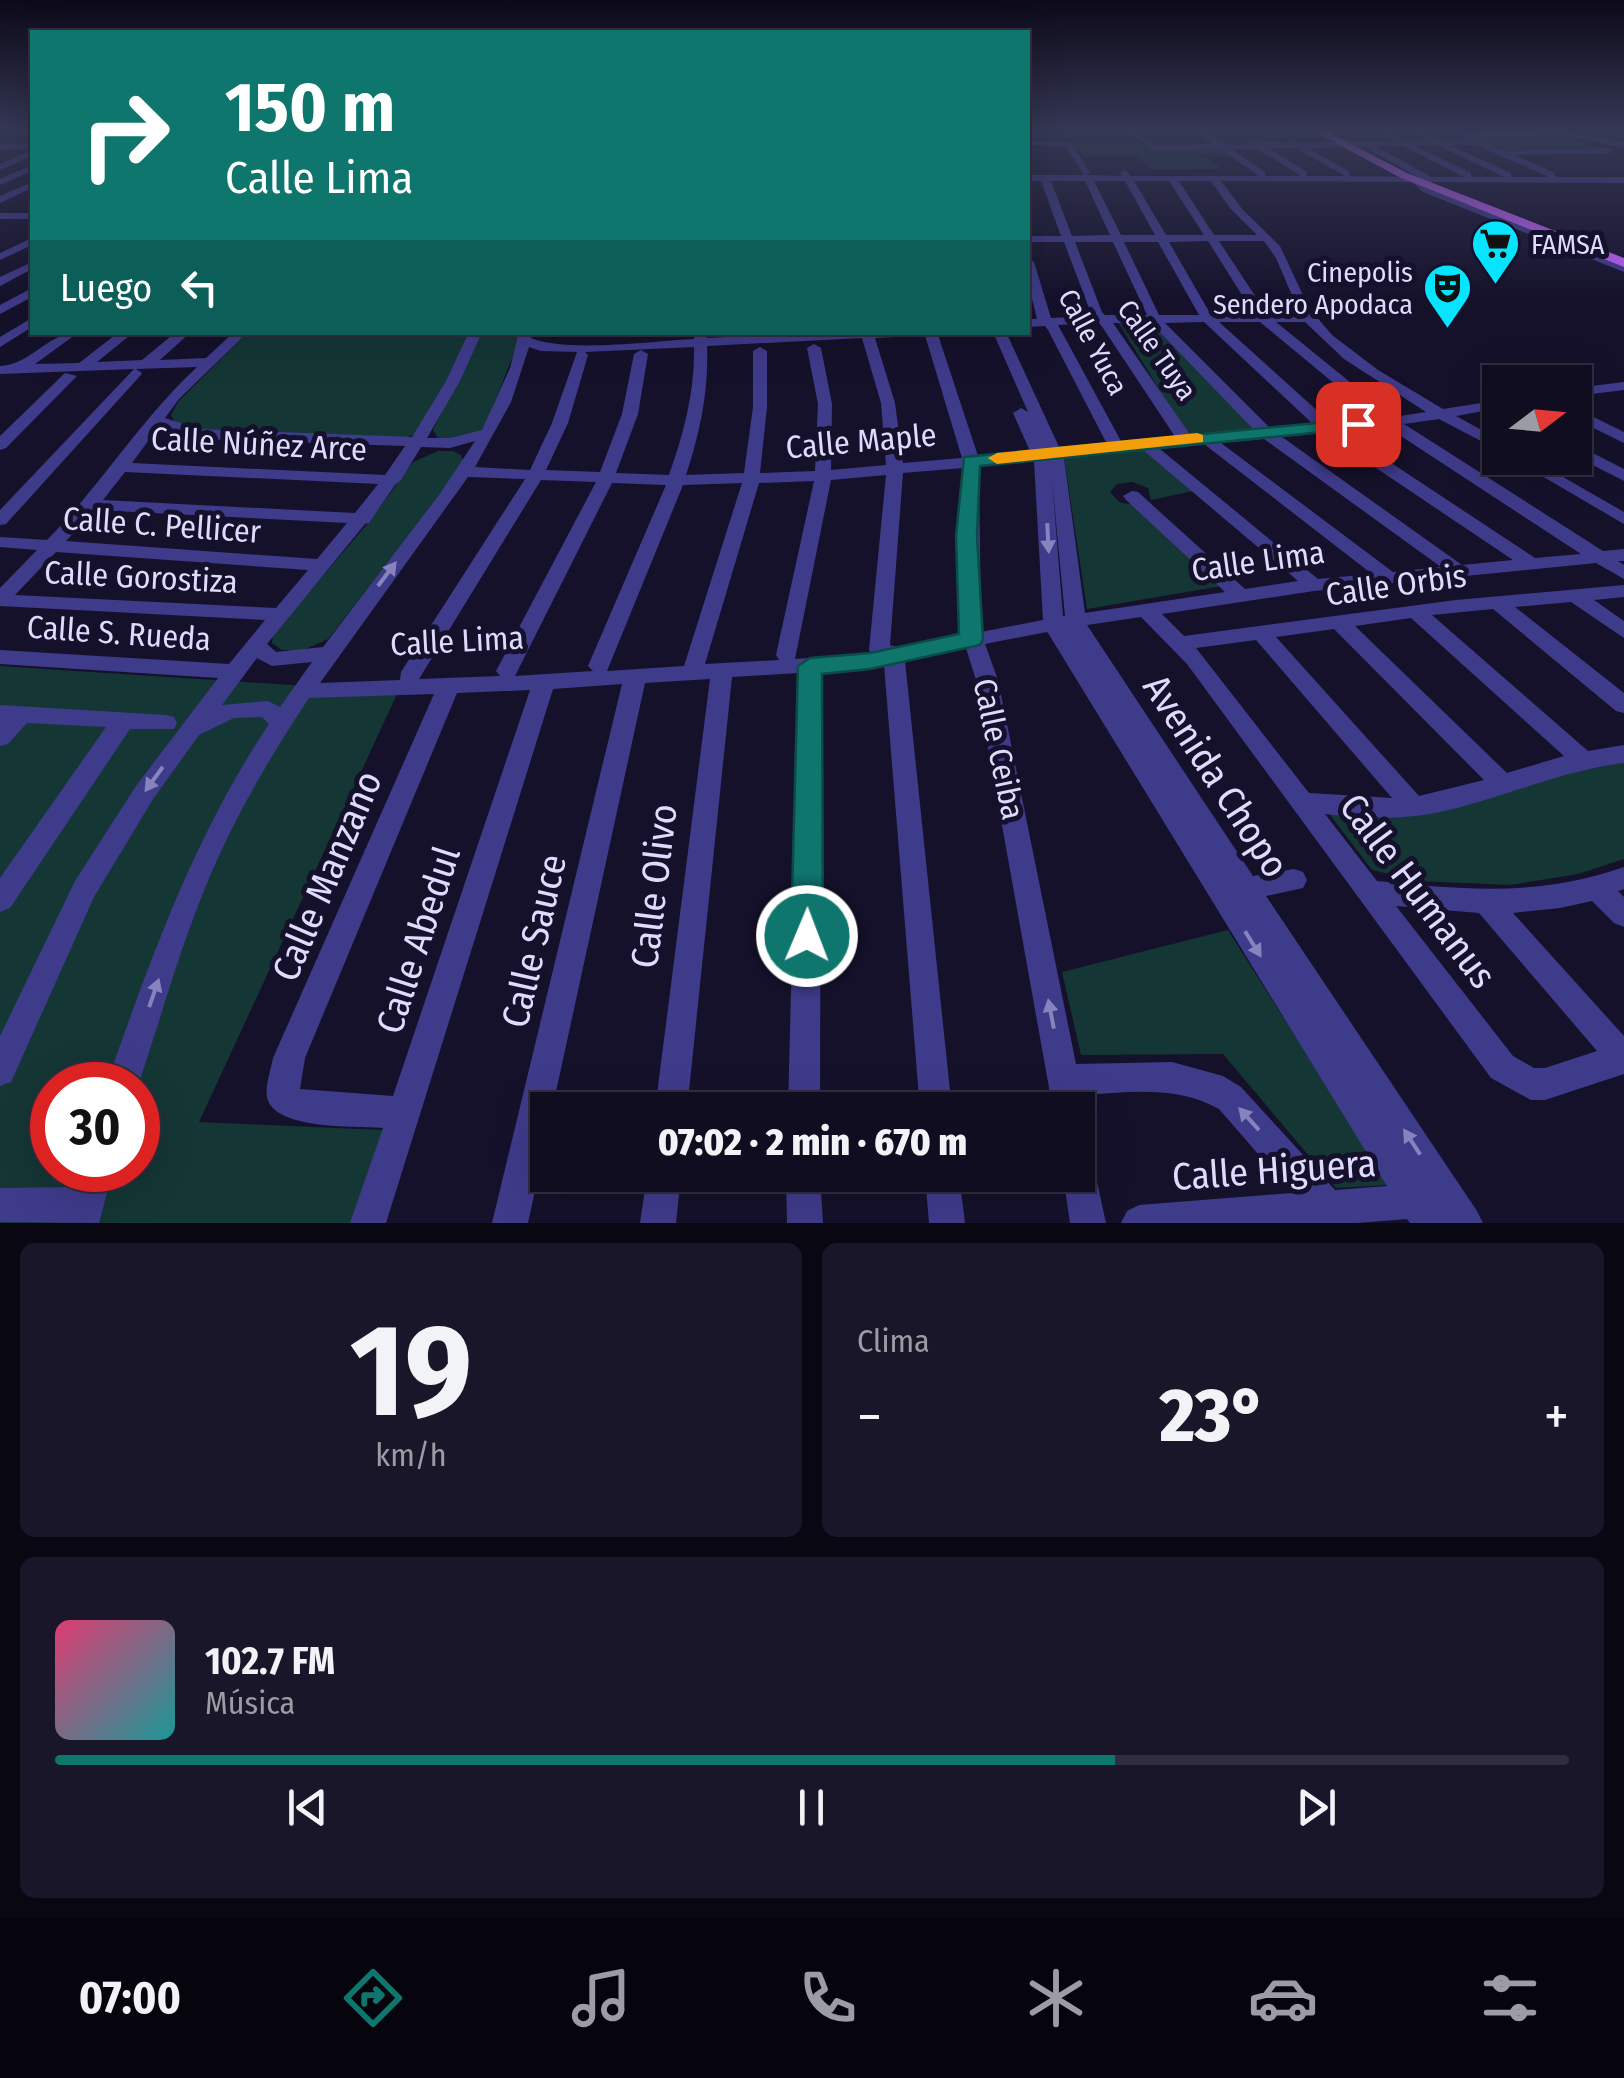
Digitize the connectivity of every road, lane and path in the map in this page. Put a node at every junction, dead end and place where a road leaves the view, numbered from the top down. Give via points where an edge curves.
1 (30, 187) edge
2 (1049, 187) edge
3 (1091, 187) edge
4 (1134, 187) edge
5 (1181, 187) edge
6 (1220, 187) edge
7 (1436, 187) edge
8 (1442, 187) edge
9 (1462, 187) edge
10 (1466, 195) junction
11 (0, 202) edge
12 (30, 203) edge
13 (0, 220) edge
14 (30, 220) edge
15 (30, 220) edge
16 (1068, 237) junction
17 (1163, 237) junction
18 (1116, 238) junction
19 (1211, 238) junction
20 (1264, 238) junction
21 (1030, 239) edge
22 (30, 242) edge
23 (0, 257) edge
24 (1624, 263) edge
25 (30, 266) edge
26 (1030, 269) edge
27 (1, 281) edge
28 (30, 281) edge
29 (30, 293) edge
30 (0, 310) edge
31 (1100, 318) junction
32 (1207, 318) junction
33 (1263, 318) junction
34 (1308, 318) junction
35 (1156, 319) junction
36 (1046, 321) junction
37 (30, 323) edge
38 (1030, 323) edge
39 (68, 335) edge
40 (124, 335) edge
41 (180, 335) edge
42 (239, 335) edge
43 (474, 335) edge
44 (584, 335) edge
45 (931, 335) edge
46 (986, 335) edge
47 (999, 335) edge
48 (526, 336) edge
49 (872, 336) edge
50 (812, 340) edge
51 (758, 342) edge
52 (0, 343) edge
53 (701, 343) edge
54 (642, 344) edge
55 (582, 351) junction
56 (520, 363) junction
57 (202, 368) junction
58 (139, 370) junction
59 (76, 372) junction
60 (6, 376) edge
61 (1624, 386) edge
62 (1592, 390) edge
63 (1482, 408) edge
64 (1444, 413) junction
65 (156, 420) junction
66 (1390, 422) junction
67 (1592, 422) edge
68 (1326, 427) junction
69 (1266, 433) junction
70 (486, 434) junction
71 (1482, 435) edge
72 (1205, 438) junction
73 (1624, 438) edge
74 (1185, 439) junction
75 (1144, 443) junction
76 (0, 445) edge
77 (1116, 446) junction
78 (415, 448) junction
79 (1046, 453) junction
80 (1592, 458) edge
81 (970, 461) junction
82 (467, 465) junction
83 (122, 467) junction
84 (895, 469) junction
85 (536, 475) junction
86 (1549, 475) edge
87 (823, 476) junction
88 (1624, 476) edge
89 (606, 478) junction
90 (393, 480) junction
91 (677, 480) junction
92 (751, 480) junction
93 (1132, 496) dead end
94 (91, 505) junction
95 (363, 519) junction
96 (1624, 519) edge
97 (0, 520) edge
98 (0, 542) edge
99 (52, 549) junction
100 (1614, 556) edge
101 (1530, 563) junction
102 (321, 565) junction
103 (1457, 570) junction
104 (1624, 572) edge
105 (1387, 576) junction
106 (1314, 585) junction
107 (1624, 591) edge
108 (1242, 596) junction
109 (1576, 596) junction
110 (0, 599) edge
111 (1498, 602) junction
112 (1155, 610) junction
113 (1416, 611) junction
114 (278, 614) junction
115 (1063, 622) junction
116 (1340, 623) junction
117 (1624, 632) edge
118 (1261, 633) junction
119 (971, 639) junction
120 (257, 647) junction
121 (1187, 648) junction
122 (328, 652) junction
123 (893, 652) junction
124 (0, 658) edge
125 (798, 661) junction
126 (599, 666) junction
127 (693, 666) junction
128 (507, 671) junction
129 (722, 671) junction
130 (234, 672) junction
131 (634, 677) junction
132 (544, 682) junction
133 (407, 683) junction
134 (309, 684) junction
135 (448, 687) junction
136 (1624, 705) edge
137 (10, 714) edge
138 (123, 721) junction
139 (282, 723) junction
140 (178, 726) junction
141 (0, 738) edge
142 (1624, 754) edge
143 (1580, 758) junction
144 (1501, 782) junction
145 (1299, 802) junction
146 (1414, 807) junction
147 (1294, 880) dead end
148 (1611, 884) edge
149 (1233, 891) junction
150 (1368, 891) junction
151 (0, 900) edge
152 (1488, 905) junction
153 (1624, 916) edge
154 (1624, 1059) edge
155 (130, 1062) edge
156 (0, 1071) edge
157 (673, 1092) edge
158 (804, 1092) edge
159 (934, 1092) edge
160 (1065, 1092) edge
161 (1088, 1092) edge
162 (404, 1113) junction
163 (662, 1192) edge
164 (804, 1192) edge
165 (943, 1192) edge
166 (1083, 1192) edge
167 (0, 1205) edge
168 (1330, 1210) junction
169 (1423, 1212) edge
170 (84, 1214) edge
171 (368, 1223) edge
172 (510, 1223) edge
173 (658, 1223) edge
174 (806, 1223) edge
175 (946, 1223) edge
176 (1088, 1223) edge
177 (1139, 1223) edge
178 (1465, 1223) edge

1 - 11 street
2 - 16 street, Calle Tuya
3 - 18 street
4 - 17 street
5 - 19 street
6 - 20 street
7 - 24 main road
8 - 10 main road
9 - 10 main road
10 - 24 main road
11 - 12 street
13 - 14 street
13 - 15 street
16 - 18 street
16 - 21 street
16 - 31 street, Calle Tuya
17 - 18 street
17 - 19 street
17 - 32 street
18 - 35 street
19 - 20 street
19 - 33 street
20 - 34 street
22 - 23 street
25 - 27 street
26 - 36 street, Calle Yuca
27 - 28 street
29 - 30 street
31 - 35 street
31 - 36 street
31 - 74 street, Calle Tuya
32 - 33 street
32 - 35 street
32 - 68 street
33 - 34 street
33 - 66 street
34 - 64 street via 1399,390
35 - 69 street
36 - 38 street
36 - 77 street, Calle Yuca
37 - 52 street
39 - 60 street
40 - 59 street
41 - 58 street
42 - 57 street
43 - 78 street
44 - 55 street
45 - 81 street, Calle Ceiba
46 - 79 street, Avenida Chopo
47 - 79 street, Avenida Chopo
48 - 55 street via 541,347
48 - 56 street
49 - 50 street
49 - 84 street
50 - 51 street
50 - 87 street via 826,404
51 - 53 street
51 - 92 street via 760,408
53 - 54 street
53 - 91 street via 696,404
54 - 55 street
54 - 89 street via 630,414
55 - 56 street
55 - 85 street
56 - 70 street
57 - 58 street
57 - 65 street
58 - 59 street
58 - 97 street
59 - 60 street
59 - 76 street
61 - 62 street
63 - 64 street, Calle Maple
64 - 66 street, Calle Maple
64 - 71 street
65 - 78 street via 196,434
65 - 83 street
66 - 68 street, Calle Maple
66 - 100 street
67 - 73 street
68 - 69 street, Calle Maple
68 - 101 street
69 - 72 street, Calle Maple
69 - 103 street
70 - 78 street
70 - 82 street
72 - 74 street, Calle Maple
72 - 105 street, Calle Tuya
74 - 75 street, Calle Maple
75 - 77 street, Calle Maple
75 - 106 street
77 - 79 street, Calle Maple
78 - 82 street, Calle Maple via 448,448
78 - 90 street
79 - 81 street, Calle Maple
79 - 115 street, Avenida Chopo
80 - 88 street
81 - 84 street, Calle Maple
81 - 119 street, Calle Ceiba
82 - 85 street, Calle Maple
122 -> 82 street
83 - 90 street, Calle Núñez Arce
83 - 94 street
84 - 87 street, Calle Maple
84 - 123 street
85 - 89 street, Calle Maple
85 - 133 street
86 - 96 street
87 - 92 street, Calle Maple
87 - 125 street
89 - 91 street, Calle Maple
89 - 128 street
90 - 95 street
91 - 92 street, Calle Maple
91 - 126 street
92 - 127 street
93 - 108 street
94 - 95 street
94 - 99 street
95 - 102 street
98 - 99 street, Calle C. Pellicer
99 - 102 street, Calle C. Pellicer
99 - 110 street
100 - 101 street, Calle Lima
100 - 104 street
101 - 103 street, Calle Lima
102 - 114 street
103 - 105 street, Calle Lima
105 - 106 street, Calle Lima
106 - 108 street, Calle Lima
107 - 109 street, Calle Orbis
108 - 112 street, Calle Lima
109 - 111 street, Calle Orbis
109 - 117 street
110 - 114 street, Calle Gorostiza
111 - 113 street, Calle Orbis
111 - 136 street
112 - 115 street, Calle Lima
112 - 121 street, Calle Humanus
113 - 116 street, Calle Orbis
113 - 143 street
114 - 120 street
115 - 119 street, Calle Lima
115 - 149 street, Avenida Chopo
116 - 118 street, Calle Orbis
116 - 144 street
118 - 121 street, Calle Orbis
118 - 146 street
119 - 123 street, Calle Lima
160 -> 119 street, Calle Ceiba via 986,680
120 - 122 street via 272,659
120 - 130 street
121 - 145 street, Calle Humanus
122 - 134 street
123 - 125 street, Calle Lima
123 - 159 street
124 - 130 street, Calle S. Rueda
125 - 127 street, Calle Lima
125 - 129 street, Calle Lima
125 - 158 street
126 - 127 street, Calle Lima
126 - 128 street, Calle Lima
127 - 129 street, Calle Lima
127 - 131 street, Calle Lima
128 - 133 street, Calle Lima
129 - 157 street, Calle Olivo
130 - 140 street
131 - 132 street, Calle Lima
131 - 172 street, Calle Sauce
132 - 135 street, Calle Lima
132 - 162 street, Calle Abedul
133 - 134 street
133 - 135 street, Calle Lima
134 - 139 street
135 - 162 street, Calle Manzano via 289,1058 282,1096 306,1108
137 - 138 street
137 - 141 street
138 - 140 street
138 - 151 street
139 - 140 street via 268,709 230,710
155 -> 139 street via 188,895
140 -> 156 street via 97,866
142 - 143 street
143 - 144 street
144 - 146 street
145 - 146 street
145 - 150 street, Calle Humanus
147 - 149 street
148 - 152 street
148 - 153 street
149 -> 169 street, Avenida Chopo
178 -> 149 street, Avenida Chopo
150 - 152 street
150 - 154 street, Calle Humanus via 1516,1078 1544,1084
152 - 154 street
168 -> 161 street via 1211,1084 1189,1078
162 - 171 street, Calle Abedul
163 - 173 street
164 - 174 street
165 - 175 street
166 - 176 street
167 - 170 street
168 - 169 street, Calle Higuera
168 - 177 street, Calle Higuera

